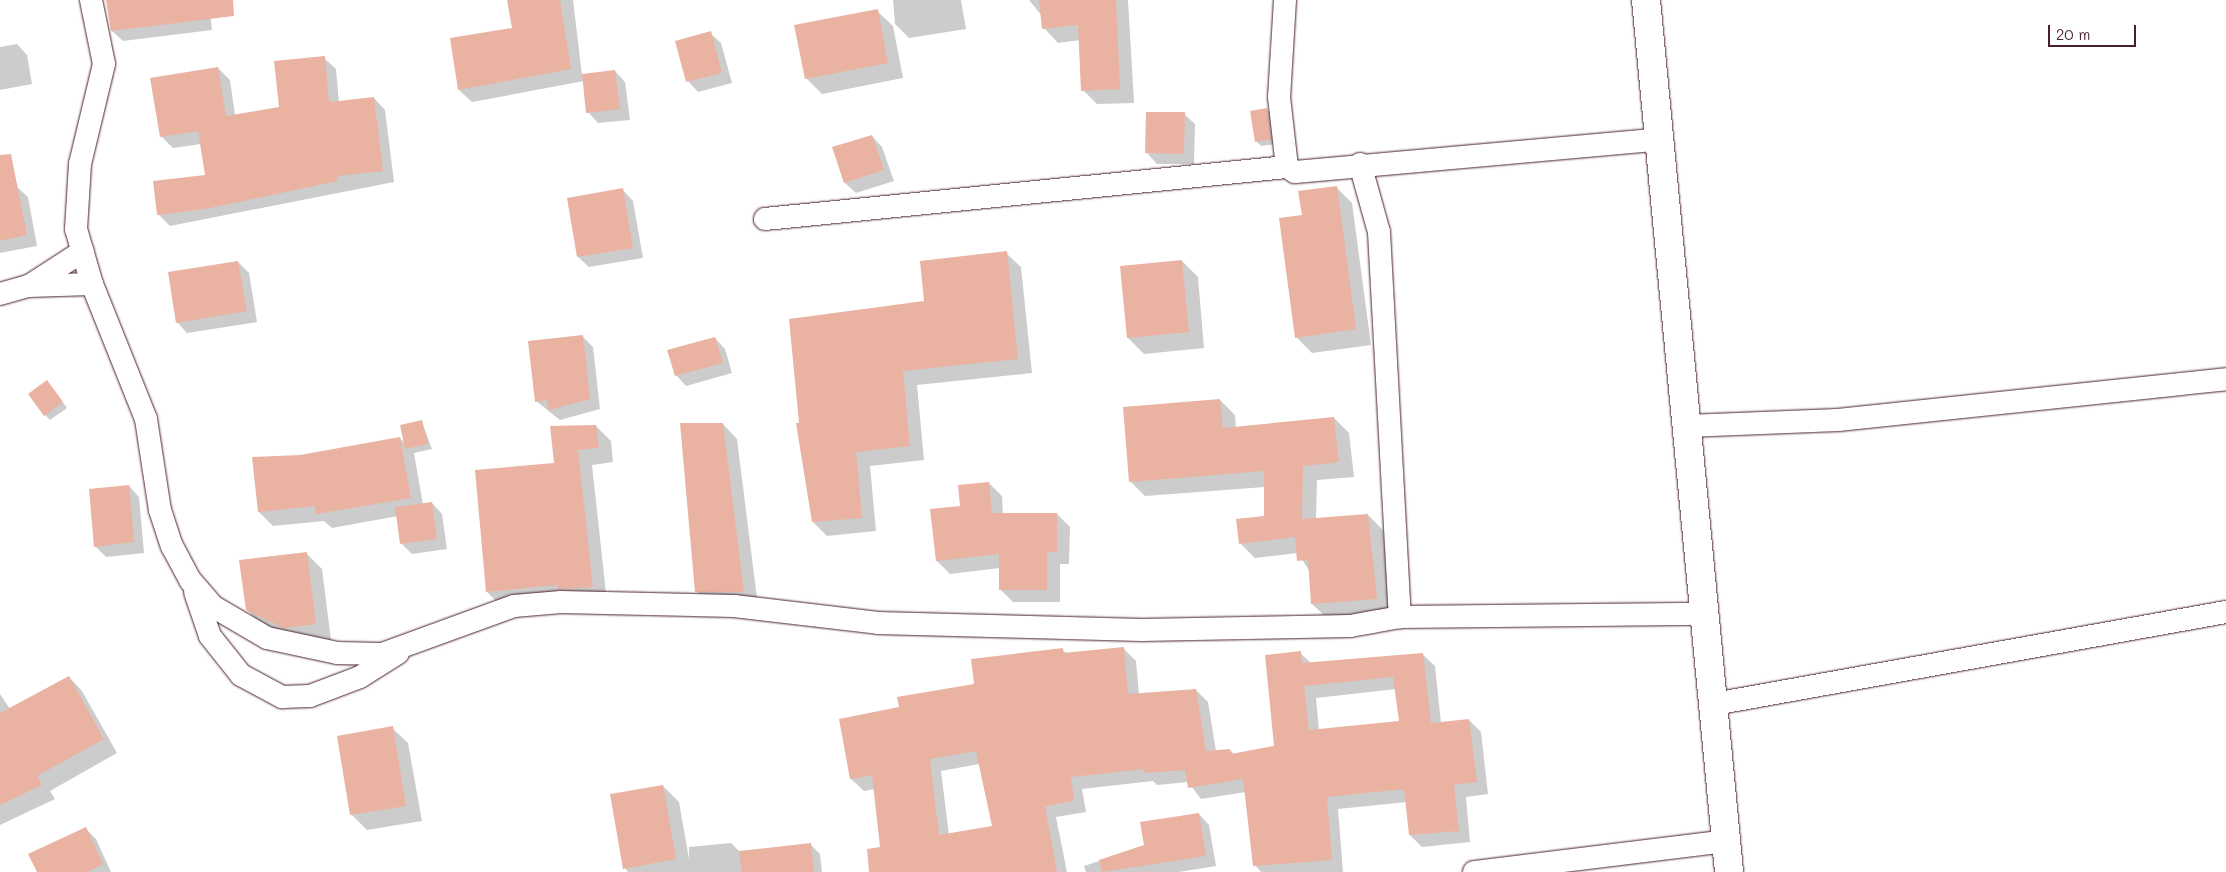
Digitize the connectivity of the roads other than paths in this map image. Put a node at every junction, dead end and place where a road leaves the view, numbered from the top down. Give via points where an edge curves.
1 (92, 0) edge
2 (1285, 0) edge
3 (1646, 0) edge
4 (1662, 139) junction
5 (1360, 164) junction
6 (1287, 167) junction
7 (765, 219) dead end
8 (83, 251) junction
9 (92, 284) junction
10 (28, 286) junction
11 (0, 294) edge
12 (2226, 379) edge
13 (1688, 426) junction
14 (191, 581) junction
15 (2226, 612) edge
16 (1706, 614) junction
17 (1400, 617) junction
18 (410, 646) junction
19 (1714, 704) junction
20 (1727, 841) junction
21 (1474, 872) edge
22 (1729, 872) edge

1 - 8 street via 104,64 80,164 76,229
2 - 6 street via 1278,67
3 - 4 street
4 - 5 street
4 - 13 street
5 - 6 street via 1303,173
5 - 17 street via 1378,232
6 - 7 street
8 - 9 street
8 - 10 street
9 - 10 street
9 - 14 street via 146,419 160,510 172,546
10 - 11 street
12 - 13 street via 1838,420
13 - 16 street
14 - 18 street via 214,607 239,625 290,645 382,654
14 - 18 street via 210,636 240,675 282,697 310,696 360,677
15 - 19 street
16 - 17 street
16 - 19 street
17 - 18 street via 1350,626 1142,630 878,623 734,606 561,602 514,606
19 - 20 street
20 - 21 street
20 - 22 street

